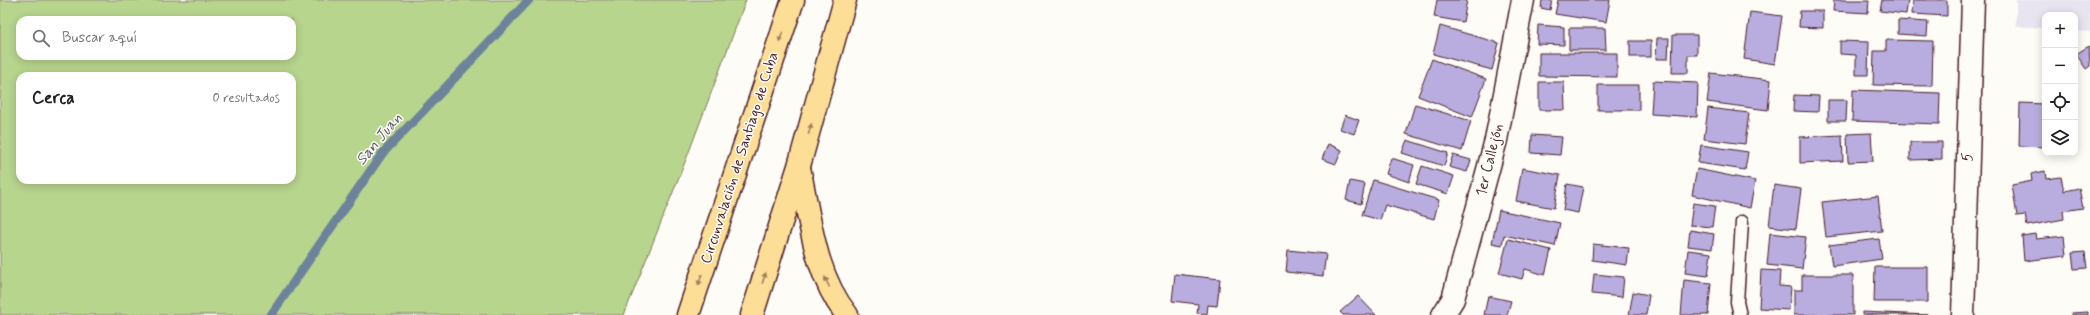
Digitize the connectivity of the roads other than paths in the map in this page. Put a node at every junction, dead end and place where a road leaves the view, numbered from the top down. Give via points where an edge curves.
1 (793, 0) edge
2 (845, 0) edge
3 (1523, 0) edge
4 (1973, 0) edge
5 (799, 166) junction
6 (1742, 222) dead end
7 (688, 315) edge
8 (752, 315) edge
9 (847, 315) edge
10 (1442, 315) edge
11 (1740, 315) edge
12 (1963, 315) edge

1 -> 7 highway, Circunvalación de Santiago de Cuba
5 -> 2 highway
3 - 10 street, 1er Callejón via 1496,140 1453,299
4 - 12 street, 5
8 -> 5 highway
9 -> 5 highway via 826,280 817,253
6 - 11 lane via 1737,302

